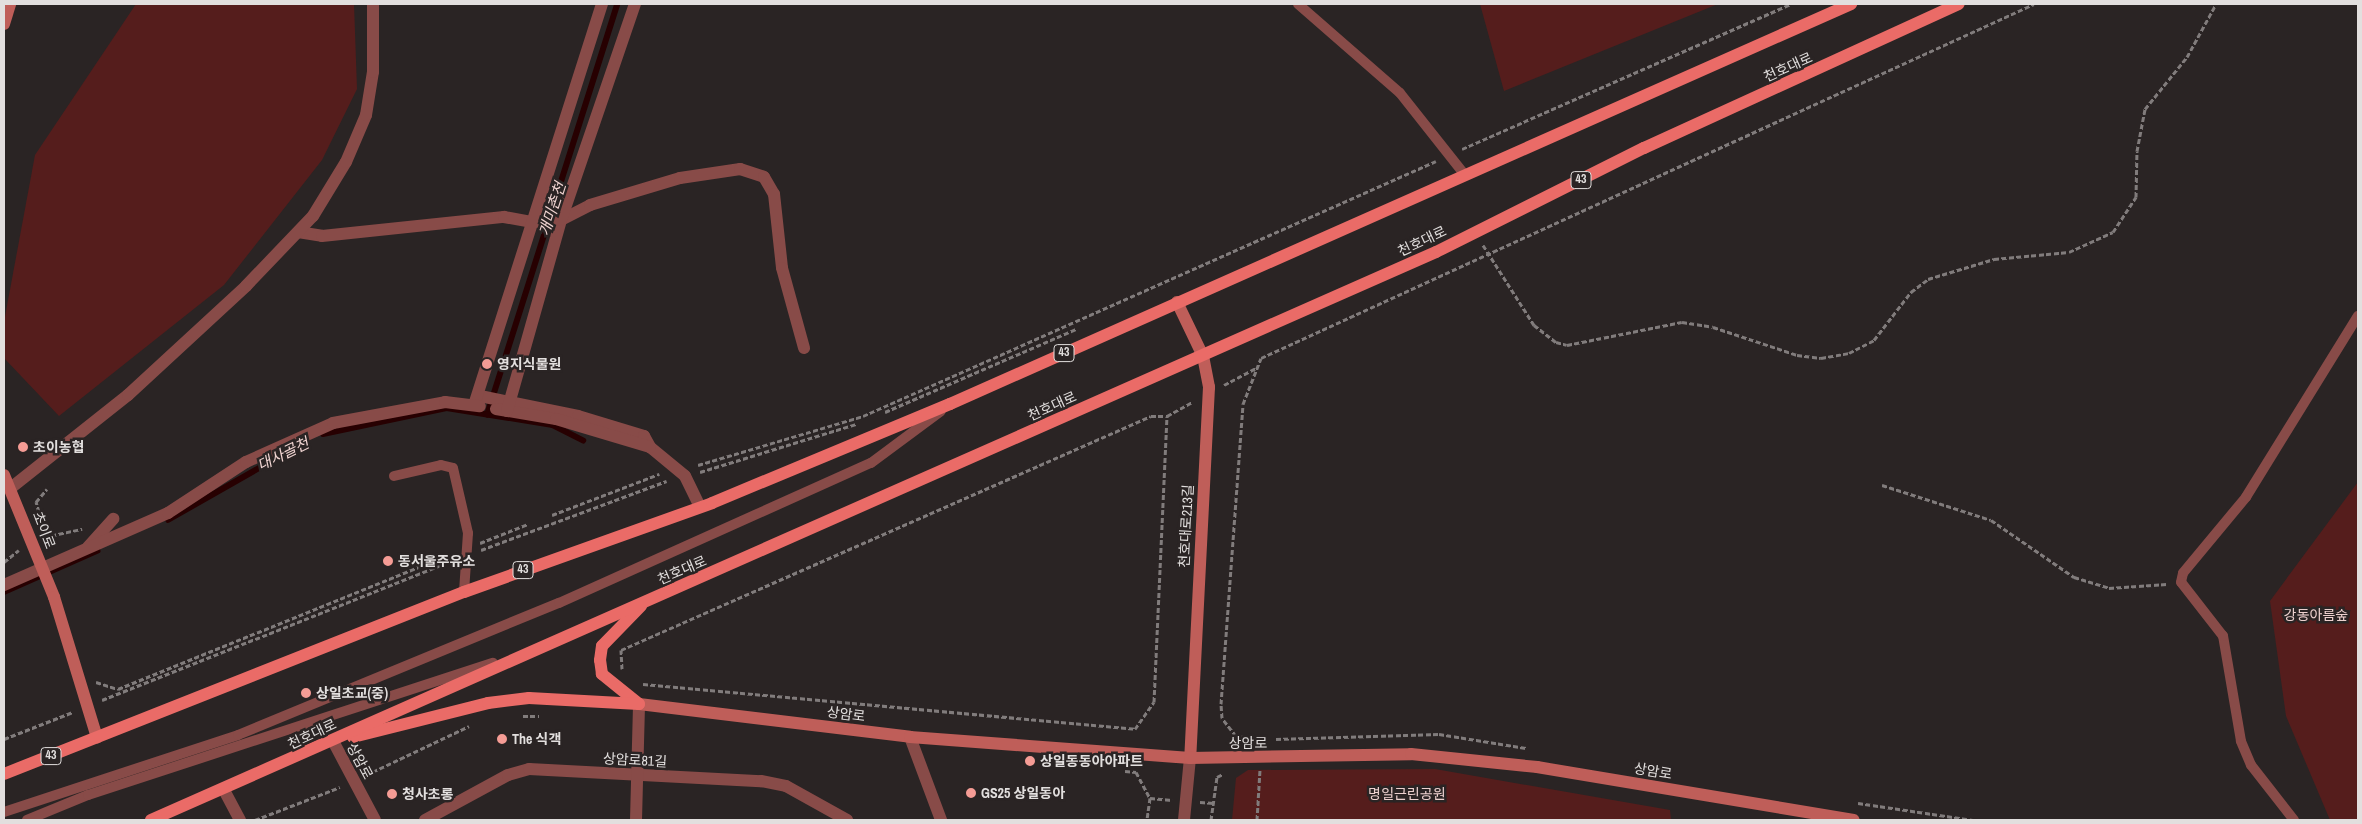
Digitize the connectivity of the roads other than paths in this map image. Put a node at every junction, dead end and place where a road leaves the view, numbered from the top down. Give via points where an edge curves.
1 (10, 4) edge
2 (374, 4) edge
3 (602, 4) edge
4 (635, 4) edge
5 (1298, 4) edge
6 (1851, 4) edge
7 (1959, 4) edge
8 (4, 24) edge
9 (1465, 175) junction
10 (562, 220) junction
11 (534, 222) junction
12 (298, 232) junction
13 (1177, 302) junction
14 (2358, 316) edge
15 (804, 348) dead end
16 (1203, 356) junction
17 (478, 402) junction
18 (950, 404) junction
19 (505, 405) junction
20 (4, 475) edge
21 (394, 476) dead end
22 (12, 487) junction
23 (700, 507) junction
24 (113, 519) dead end
25 (86, 550) junction
26 (5, 584) edge
27 (464, 592) junction
28 (645, 602) junction
29 (523, 653) junction
30 (640, 704) junction
31 (910, 737) junction
32 (97, 738) junction
33 (333, 741) junction
34 (1190, 758) junction
35 (4, 774) edge
36 (634, 775) junction
37 (224, 790) junction
38 (4, 812) edge
39 (27, 820) edge
40 (151, 820) edge
41 (240, 820) edge
42 (375, 820) edge
43 (425, 820) edge
44 (636, 820) edge
45 (847, 820) edge
46 (941, 820) edge
47 (1184, 820) edge
48 (1854, 820) edge
49 (2294, 820) edge

1 - 8 main road
2 - 12 street via 374,72 366,115 346,162
3 - 11 street
4 - 10 street
5 - 9 lane via 1400,93
6 - 9 main road, 43
7 - 16 main road, 천호대로 / 43 via 1644,148 1476,232
9 - 13 main road, 43
10 - 11 street
10 - 15 street via 590,205 680,178 740,170 764,177 774,194 782,268
10 - 19 street
11 - 12 street via 504,217 372,233 322,236
11 - 17 street
12 - 22 street via 128,395
13 - 16 main road, 천호대로213길
13 - 18 main road, 43
14 - 49 lane via 2246,497 2182,579 2183,590 2222,636 2241,741 2251,766
16 - 28 main road, 천호대로 / 43
16 - 34 main road, 천호대로213길 via 1208,386
17 - 19 street
17 - 25 street via 445,402 333,423 246,462 168,513
18 - 23 main road, 43
18 - 38 lane via 871,463 568,599 238,735
19 - 23 street via 650,447 686,476
20 - 22 main road, 초이로
21 - 27 lane via 441,465 452,468 468,533
22 - 32 main road, 초이로 via 54,597
23 - 27 main road, 43
24 - 25 street
25 - 26 street
27 - 32 main road, 43
28 - 29 main road, 천호대로 / 43
28 - 30 main road via 602,646 600,660 602,674 614,687
29 - 33 main road, 천호대로 / 43
29 - 39 lane via 88,795
30 - 31 main road, 상암로
30 - 33 main road via 521,699
30 - 36 street
31 - 34 main road, 상암로
31 - 46 street
32 - 35 main road, 43
33 - 37 main road, 천호대로 / 43
33 - 42 street, 상암로
34 - 47 street
34 - 48 main road, 상암로 via 1420,755 1537,766
36 - 43 street, 상암로81길 via 529,769 508,775
36 - 44 street
36 - 45 street, 상암로81길 via 786,786
37 - 40 main road, 천호대로 / 43
37 - 41 street

